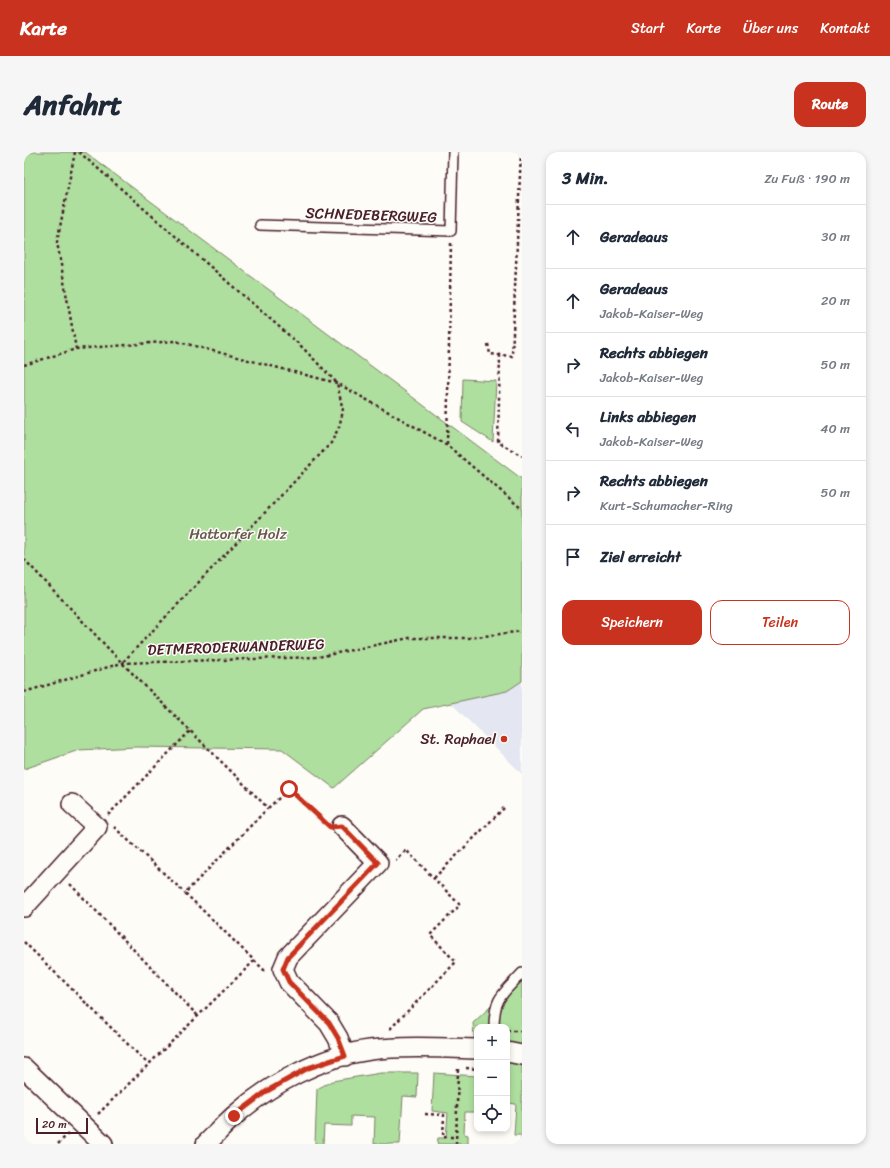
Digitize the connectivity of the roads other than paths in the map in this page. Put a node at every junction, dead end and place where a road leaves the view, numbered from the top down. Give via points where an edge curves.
1 (453, 152) edge
2 (260, 225) dead end
3 (72, 804) dead end
4 (342, 826) road end
5 (24, 907) edge
6 (522, 973) edge
7 (494, 1024) edge
8 (522, 1046) edge
9 (510, 1048) edge
10 (474, 1049) edge
11 (510, 1053) edge
12 (522, 1055) edge
13 (345, 1056) junction
14 (24, 1068) edge
15 (103, 1144) edge
16 (206, 1144) edge

1 - 2 lane, SCHNEDEBERGWEG via 451,231
3 - 5 street via 97,827
4 - 13 street via 378,863 288,957 283,969 289,982 329,1023
6 - 7 lane via 498,998
8 - 9 street
10 - 13 street via 400,1048 369,1050
11 - 12 street
13 - 16 street via 308,1068 267,1091 234,1116
14 - 15 street

